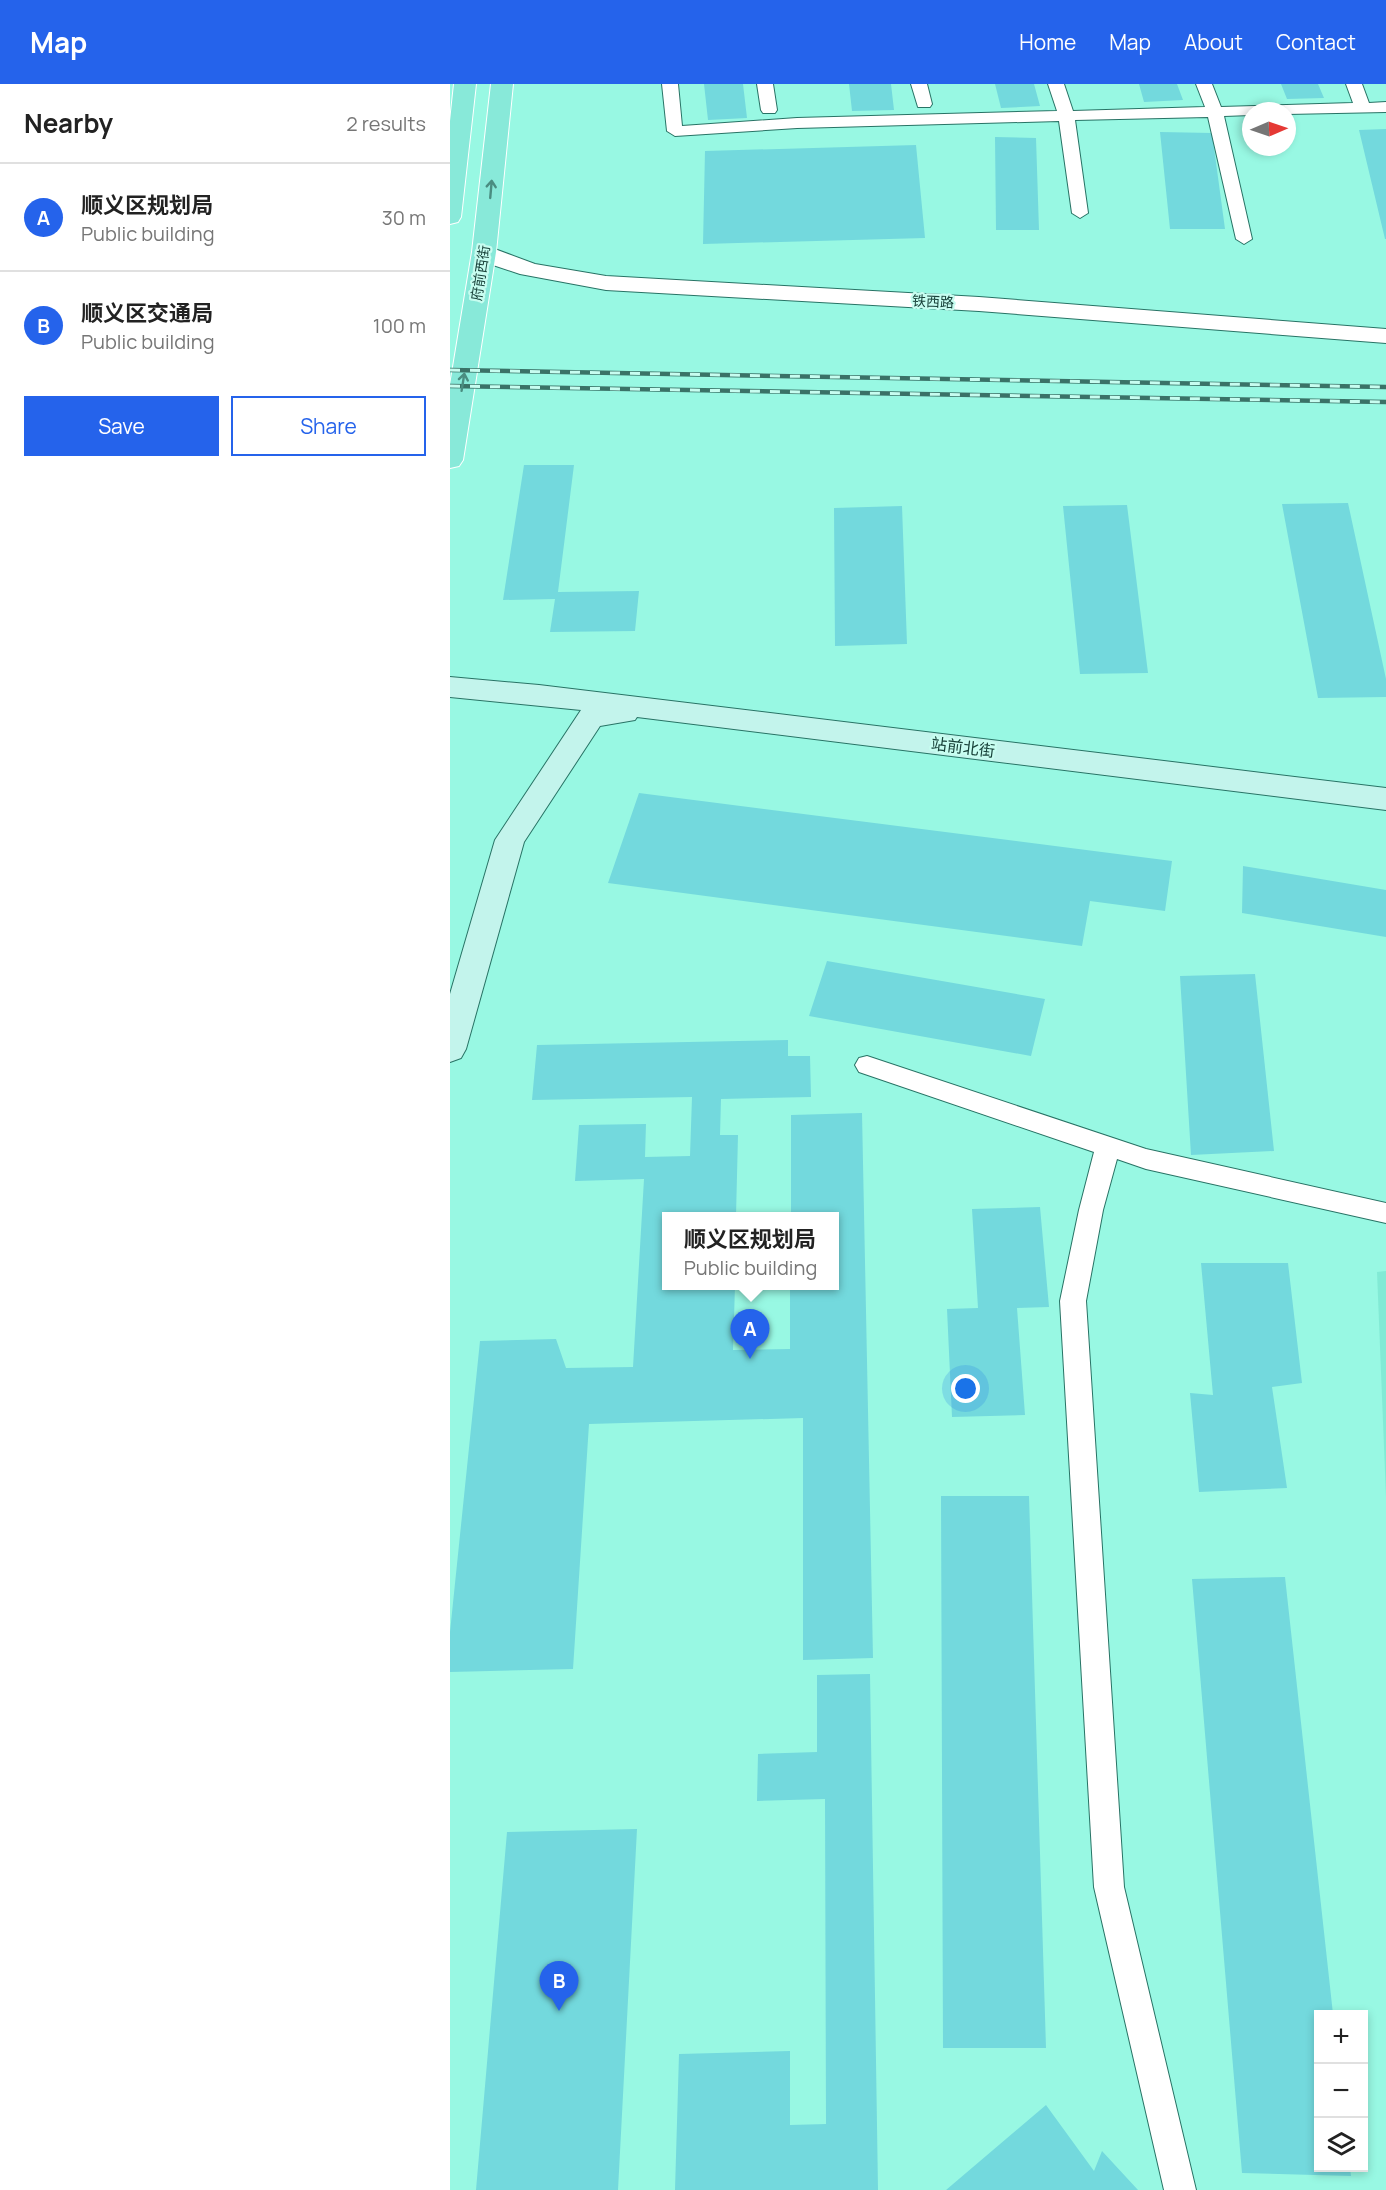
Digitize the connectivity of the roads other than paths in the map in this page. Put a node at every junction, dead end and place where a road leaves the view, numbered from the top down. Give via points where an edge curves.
1 (465, 84) edge
2 (502, 84) edge
3 (670, 84) edge
4 (765, 84) edge
5 (919, 84) edge
6 (1056, 84) edge
7 (1204, 84) edge
8 (1354, 84) edge
9 (924, 104) dead end
10 (1386, 107) edge
11 (1363, 108) junction
12 (770, 110) dead end
13 (1215, 112) junction
14 (1066, 115) junction
15 (1080, 213) dead end
16 (450, 217) edge
17 (1244, 239) dead end
18 (484, 252) junction
19 (1386, 336) edge
20 (450, 460) edge
21 (450, 687) edge
22 (653, 709) junction
23 (1386, 799) edge
24 (450, 1049) edge
25 (867, 1065) dead end
26 (1108, 1146) junction
27 (1386, 1213) edge
28 (1180, 2190) edge

1 - 16 main road
18 -> 2 main road, 府前西街
3 - 14 lane via 675,130
4 - 12 lane
5 - 9 lane
6 - 14 lane
7 - 13 lane
8 - 11 lane
10 - 11 lane
11 - 13 lane
13 - 14 lane
13 - 17 lane
14 - 15 lane
18 - 19 street, 铁西路 via 526,269 606,283 979,304
20 -> 18 main road, 府前西街
21 - 22 main road, 站前北街
22 - 23 main road, 站前北街
22 - 24 main road via 591,717 510,840
25 - 26 lane
26 - 27 lane via 1146,1159
26 - 28 lane via 1073,1301 1109,1887

